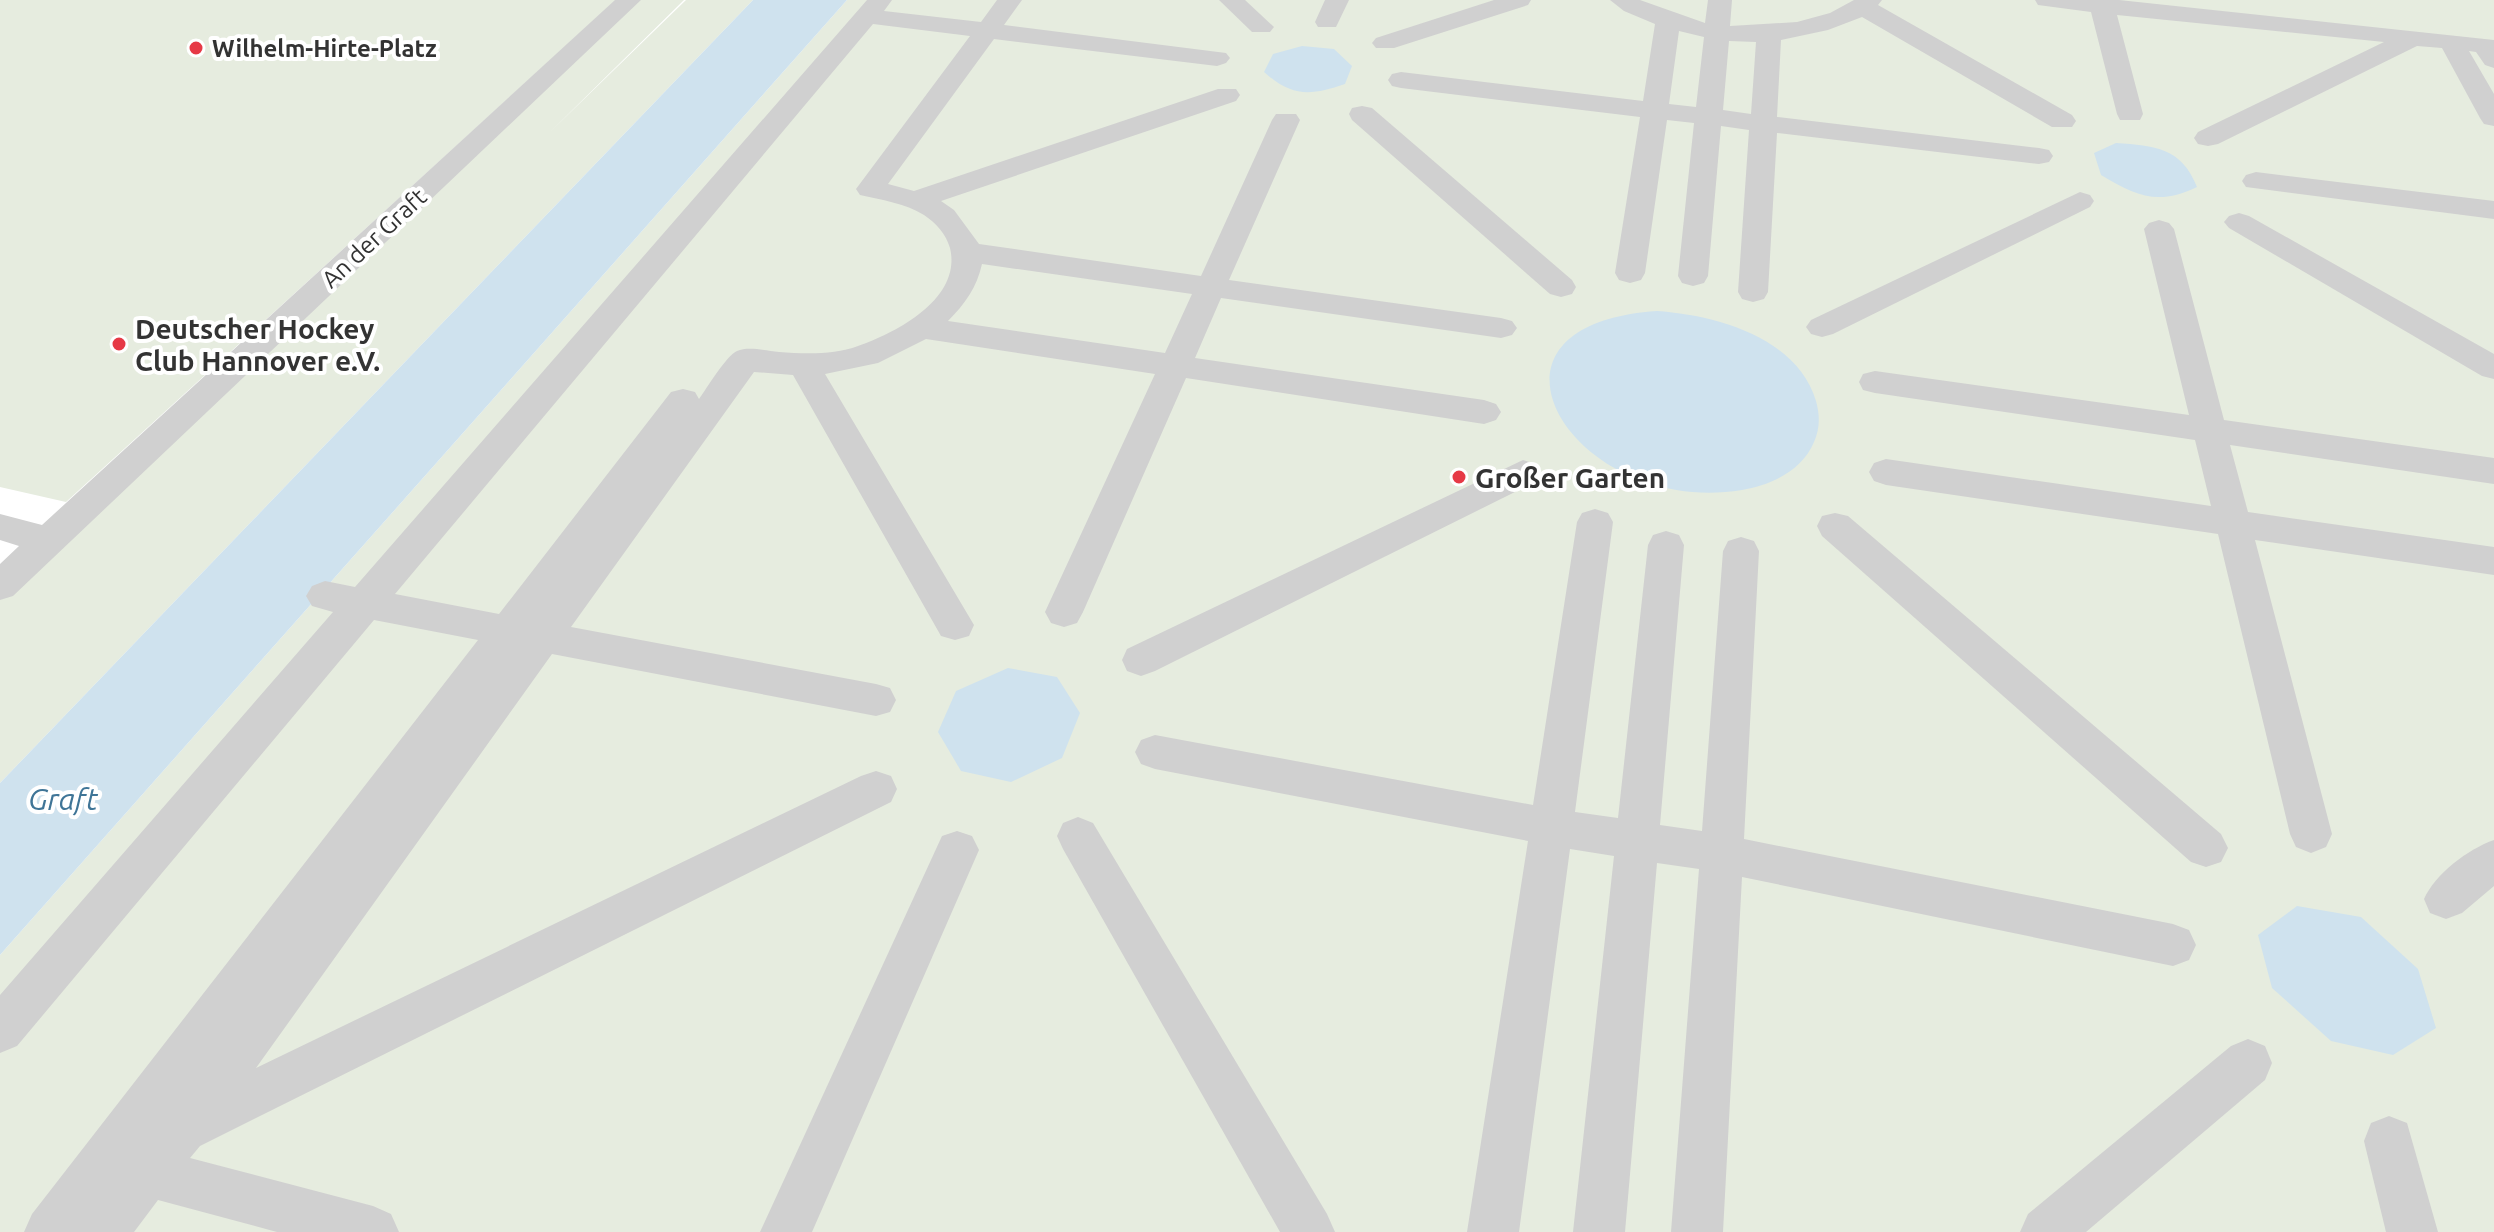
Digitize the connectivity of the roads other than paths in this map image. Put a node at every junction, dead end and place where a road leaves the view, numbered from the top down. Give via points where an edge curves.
1 (629, 0) edge
2 (985, 0) edge
3 (1010, 0) edge
4 (1231, 0) edge
5 (1519, 0) edge
6 (1622, 0) edge
7 (1720, 0) edge
8 (2047, 0) edge
9 (1866, 4) edge
10 (2102, 6) junction
11 (873, 8) edge
12 (1668, 20) junction
13 (1261, 27) dead end
14 (976, 29) junction
15 (1717, 33) junction
16 (1769, 33) junction
17 (2415, 37) junction
18 (2451, 41) junction
19 (1385, 43) dead end
20 (1217, 58) dead end
21 (2494, 60) edge
22 (1401, 80) dead end
23 (1227, 95) dead end
24 (1654, 110) junction
25 (1362, 114) dead end
26 (2130, 114) dead end
27 (1709, 116) junction
28 (2494, 118) edge
29 (1286, 120) dead end
30 (1764, 121) junction
31 (2062, 121) dead end
32 (2208, 138) dead end
33 (2039, 156) dead end
34 (2256, 181) dead end
35 (846, 185) dead end
36 (916, 200) junction
37 (2080, 201) dead end
38 (2494, 210) edge
39 (2239, 222) dead end
40 (2159, 229) dead end
41 (966, 252) junction
42 (1630, 273) dead end
43 (1693, 276) dead end
44 (1210, 287) junction
45 (1561, 287) dead end
46 (1753, 292) dead end
47 (1822, 327) dead end
48 (923, 328) junction
49 (1501, 328) dead end
50 (717, 355) dead end
51 (804, 366) junction
52 (1175, 366) junction
53 (2494, 368) edge
54 (1875, 382) dead end
55 (1484, 412) dead end
56 (2209, 429) junction
57 (2494, 471) edge
58 (1886, 472) dead end
59 (1523, 473) dead end
60 (1595, 522) dead end
61 (2233, 524) junction
62 (1835, 526) dead end
63 (0, 527) edge
64 (48, 541) junction
65 (1666, 545) dead end
66 (1741, 551) dead end
67 (2494, 561) edge
68 (0, 586) edge
69 (325, 596) dead end
70 (364, 603) junction
71 (1064, 612) dead end
72 (955, 625) dead end
73 (524, 633) junction
74 (1141, 660) dead end
75 (876, 700) dead end
76 (1155, 752) dead end
77 (876, 789) dead end
78 (1551, 827) junction
79 (2311, 834) dead end
80 (1078, 836) dead end
81 (1637, 841) junction
82 (2206, 848) dead end
83 (957, 850) dead end
84 (1723, 854) junction
85 (2494, 859) edge
86 (2446, 899) dead end
87 (2173, 945) dead end
88 (0, 1030) edge
89 (2248, 1063) dead end
90 (182, 1129) junction
91 (2389, 1141) dead end
92 (125, 1167) junction
93 (50, 1232) edge
94 (102, 1232) edge
95 (373, 1232) edge
96 (786, 1232) edge
97 (1309, 1232) edge
98 (1493, 1232) edge
99 (1599, 1232) edge
100 (1697, 1232) edge
101 (2046, 1232) edge
102 (2412, 1232) edge

1 - 64 street, An der Graft
2 - 14 street
3 - 14 street
4 - 13 street
5 - 19 street
6 - 12 street
7 - 15 street
8 - 10 street
9 - 16 street via 1822,24
9 - 31 street
10 - 17 street
10 - 26 street
11 - 14 street
11 - 70 street
12 - 15 street
12 - 24 street
14 - 20 street
14 - 35 street
14 - 36 street via 870,189
15 - 16 street
15 - 27 street
16 - 30 street
17 - 18 street
17 - 32 street
18 - 21 street via 2485,45
18 - 28 street
22 - 24 street
23 - 36 street
24 - 27 street
24 - 42 street
25 - 45 street
27 - 30 street
27 - 43 street
29 - 44 street
30 - 33 street
30 - 46 street
34 - 38 street
36 - 41 street via 943,215 959,233
37 - 47 street
39 - 53 street
40 - 56 street
41 - 44 street
41 - 48 street via 959,289
44 - 49 street
44 - 52 street
48 - 51 street via 864,356
48 - 52 street
50 - 73 street
51 - 72 street
51 - 73 street via 745,360
52 - 55 street
52 - 71 street
54 - 56 street
56 - 57 street
56 - 61 street
58 - 61 street
59 - 74 street
60 - 78 street
61 - 67 street
61 - 79 street
62 - 82 street
63 - 64 street
64 - 68 street, An der Graft
65 - 81 street
66 - 84 street
69 - 70 street
70 - 73 street
70 - 88 street
73 - 75 street
73 - 90 street
73 - 92 street
76 - 78 street
77 - 90 street
78 - 81 street
78 - 98 street
80 - 97 street
81 - 84 street
81 - 99 street
83 - 96 street
84 - 87 street
84 - 100 street
85 - 86 street
89 - 101 street
90 - 92 street
91 - 102 street
92 - 93 street
92 - 94 street
92 - 95 street

